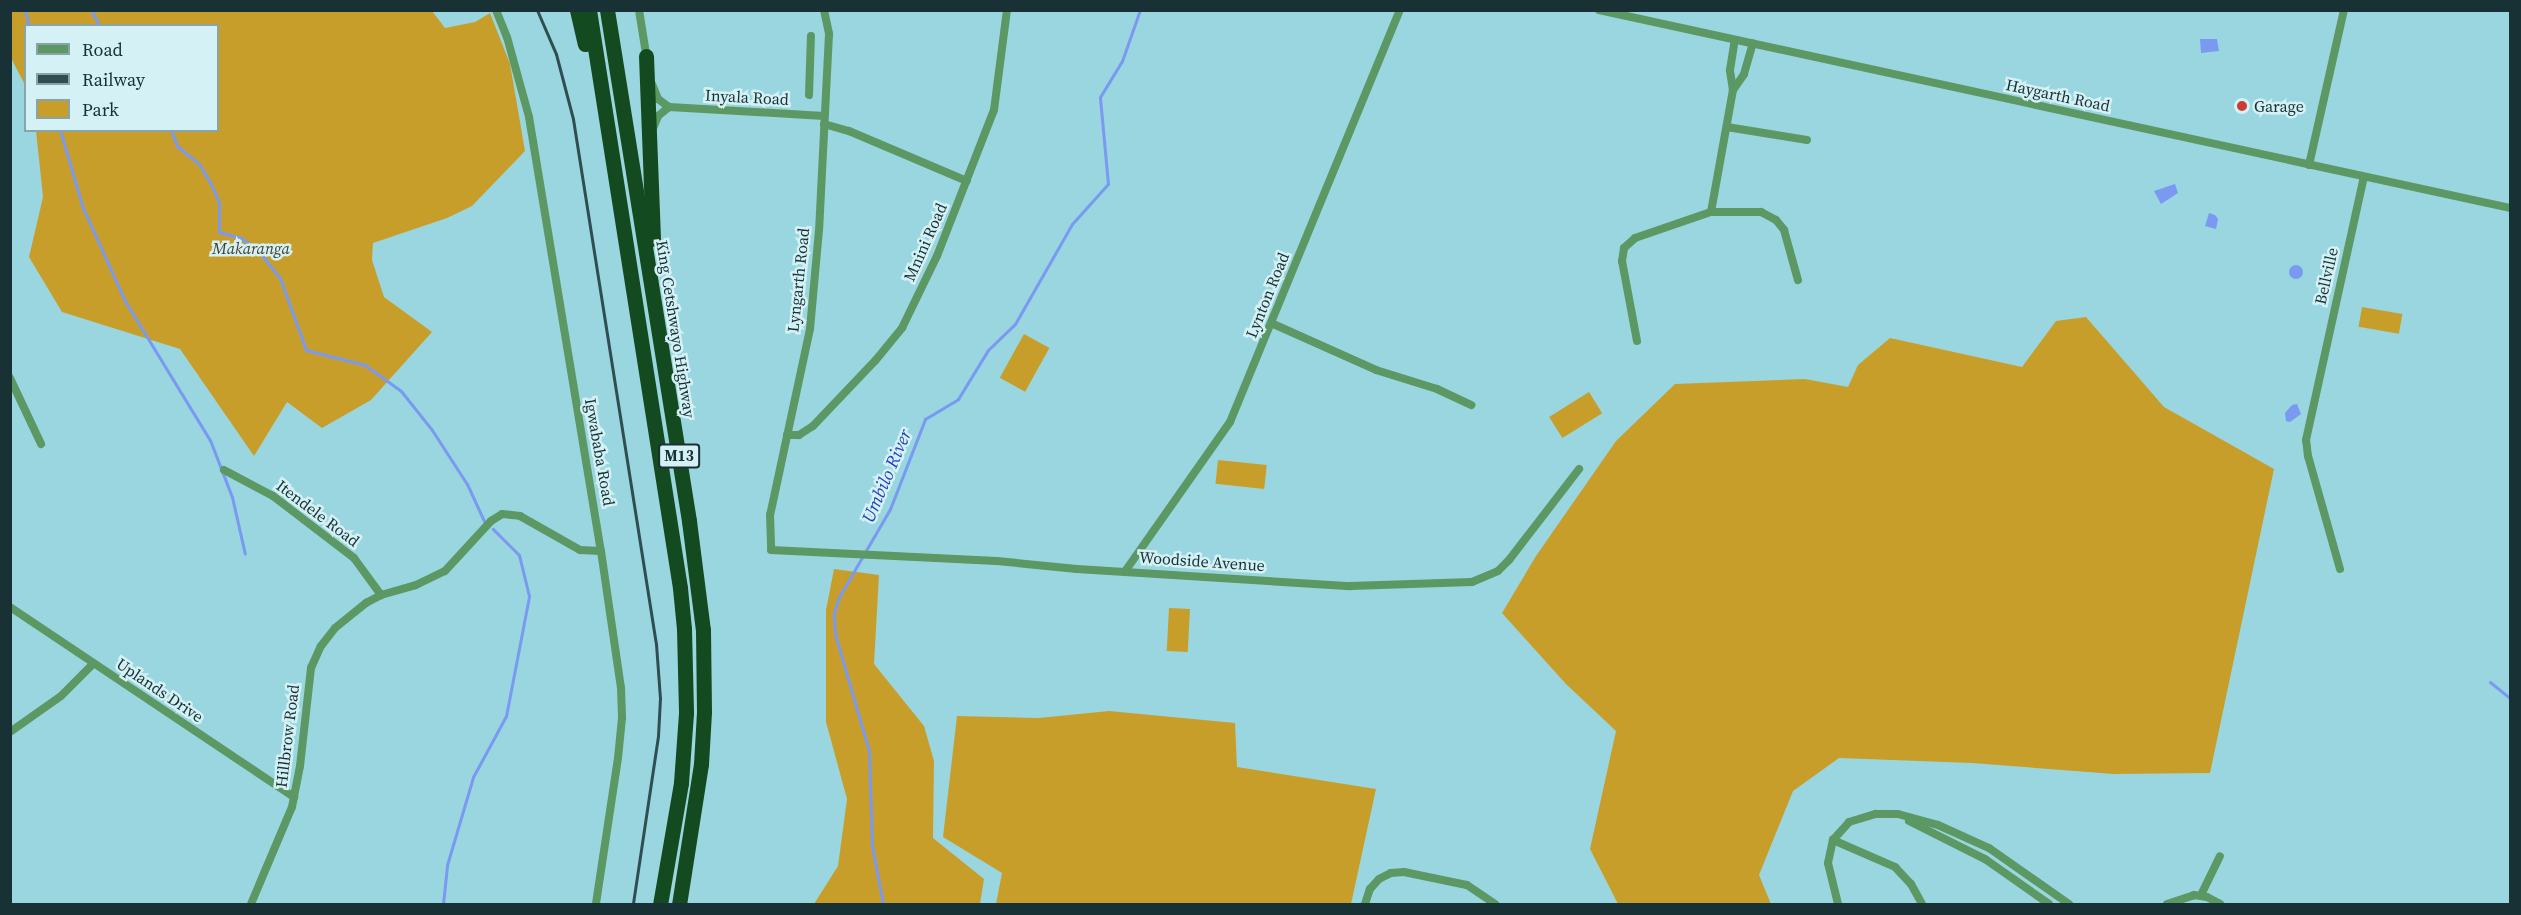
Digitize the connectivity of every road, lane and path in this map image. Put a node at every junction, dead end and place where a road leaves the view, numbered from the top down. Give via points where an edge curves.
1 (496, 10) edge
2 (577, 10) edge
3 (589, 10) edge
4 (607, 10) edge
5 (639, 10) edge
6 (824, 10) edge
7 (1006, 10) edge
8 (1400, 10) edge
9 (1599, 10) edge
10 (2344, 10) edge
11 (811, 36) dead end
12 (1735, 40) junction
13 (1753, 43) junction
14 (646, 56) junction
15 (811, 74) junction
16 (826, 75) junction
17 (1734, 90) junction
18 (809, 95) dead end
19 (669, 107) junction
20 (824, 120) junction
21 (1727, 128) junction
22 (650, 140) junction
23 (1807, 140) dead end
24 (612, 155) junction
25 (2308, 165) junction
26 (2364, 177) junction
27 (967, 181) junction
28 (2511, 208) edge
29 (1711, 212) junction
30 (1798, 280) dead end
31 (1272, 323) junction
32 (1637, 341) dead end
33 (10, 378) edge
34 (667, 382) junction
35 (1471, 405) dead end
36 (787, 435) junction
37 (41, 444) dead end
38 (1580, 469) dead end
39 (224, 470) dead end
40 (602, 550) junction
41 (771, 550) joint
42 (2340, 569) dead end
43 (1125, 570) junction
44 (381, 595) junction
45 (10, 607) edge
46 (93, 664) junction
47 (10, 732) edge
48 (294, 797) junction
49 (1888, 815) junction
50 (1833, 840) junction
51 (2220, 856) dead end
52 (2201, 895) junction
53 (250, 904) edge
54 (596, 904) edge
55 (660, 904) edge
56 (679, 904) edge
57 (1365, 904) edge
58 (1495, 904) edge
59 (1838, 904) edge
60 (1922, 904) edge
61 (2049, 904) edge
62 (2069, 904) edge
63 (2167, 904) edge
64 (2220, 904) edge

1 - 40 street, Igwababa Road via 530,117
2 - 24 highway
3 - 24 highway, M13
4 - 34 highway, King Cetshwayo Highway / M13
5 - 14 street
6 - 16 street, Lyngarth Road via 828,34
7 - 27 street, Mnini Road via 994,110
8 - 31 street, Lynton Road
9 - 12 street, Haygarth Road
10 - 25 street
11 - 15 street
12 - 13 street, Haygarth Road
12 - 17 street via 1730,70
13 - 17 street via 1744,74
13 - 25 street, Haygarth Road
14 - 19 street via 653,90
14 - 22 highway
15 - 16 street
15 - 18 street
16 - 20 street, Lyngarth Road
17 - 21 street
19 - 20 street, Inyala Road
19 - 22 street via 658,116
20 - 27 street, Inyala Road
20 - 36 street, Lyngarth Road via 810,329
21 - 23 street
21 - 29 street
22 - 34 highway via 650,204
24 - 55 highway, M13 via 684,629 686,713 681,783
25 - 26 street, Haygarth Road
26 - 28 street, Haygarth Road
26 - 42 street, Bellville via 2307,430 2306,449
27 - 36 street, Mnini Road via 898,334 813,426 799,435
29 - 30 street via 1754,211 1776,220 1791,249
29 - 32 street via 1635,238 1624,248 1622,261
31 - 35 street via 1376,370 1443,391
31 - 43 street, Lynton Road via 1230,422
33 - 37 street
34 - 56 highway, King Cetshwayo Highway / M13 via 696,570 705,659 701,764
36 - 41 street, Lyngarth Road via 770,515
38 - 43 street, Woodside Avenue via 1509,560 1498,571 1472,582 1350,586
39 - 44 street, Itendele Road via 273,496 354,558
40 - 44 street, Hillbrow Road via 580,550 520,516 502,514 491,520 445,571
40 - 54 street, Igwababa Road via 622,718
41 - 43 street, Woodside Avenue
44 - 48 street, Hillbrow Road via 343,620 316,656 309,680
45 - 46 street, Uplands Drive
46 - 47 street via 61,696
46 - 48 street, Uplands Drive
48 - 53 street, Hillbrow Road
49 - 50 street via 1857,818 1842,827
49 - 61 street via 1985,859
49 - 62 street via 1899,814 1938,825 1989,848
50 - 59 street via 1828,863
50 - 60 street via 1895,867
51 - 52 street
52 - 63 street
52 - 64 street
57 - 58 street via 1373,885 1391,873 1422,874 1467,885

